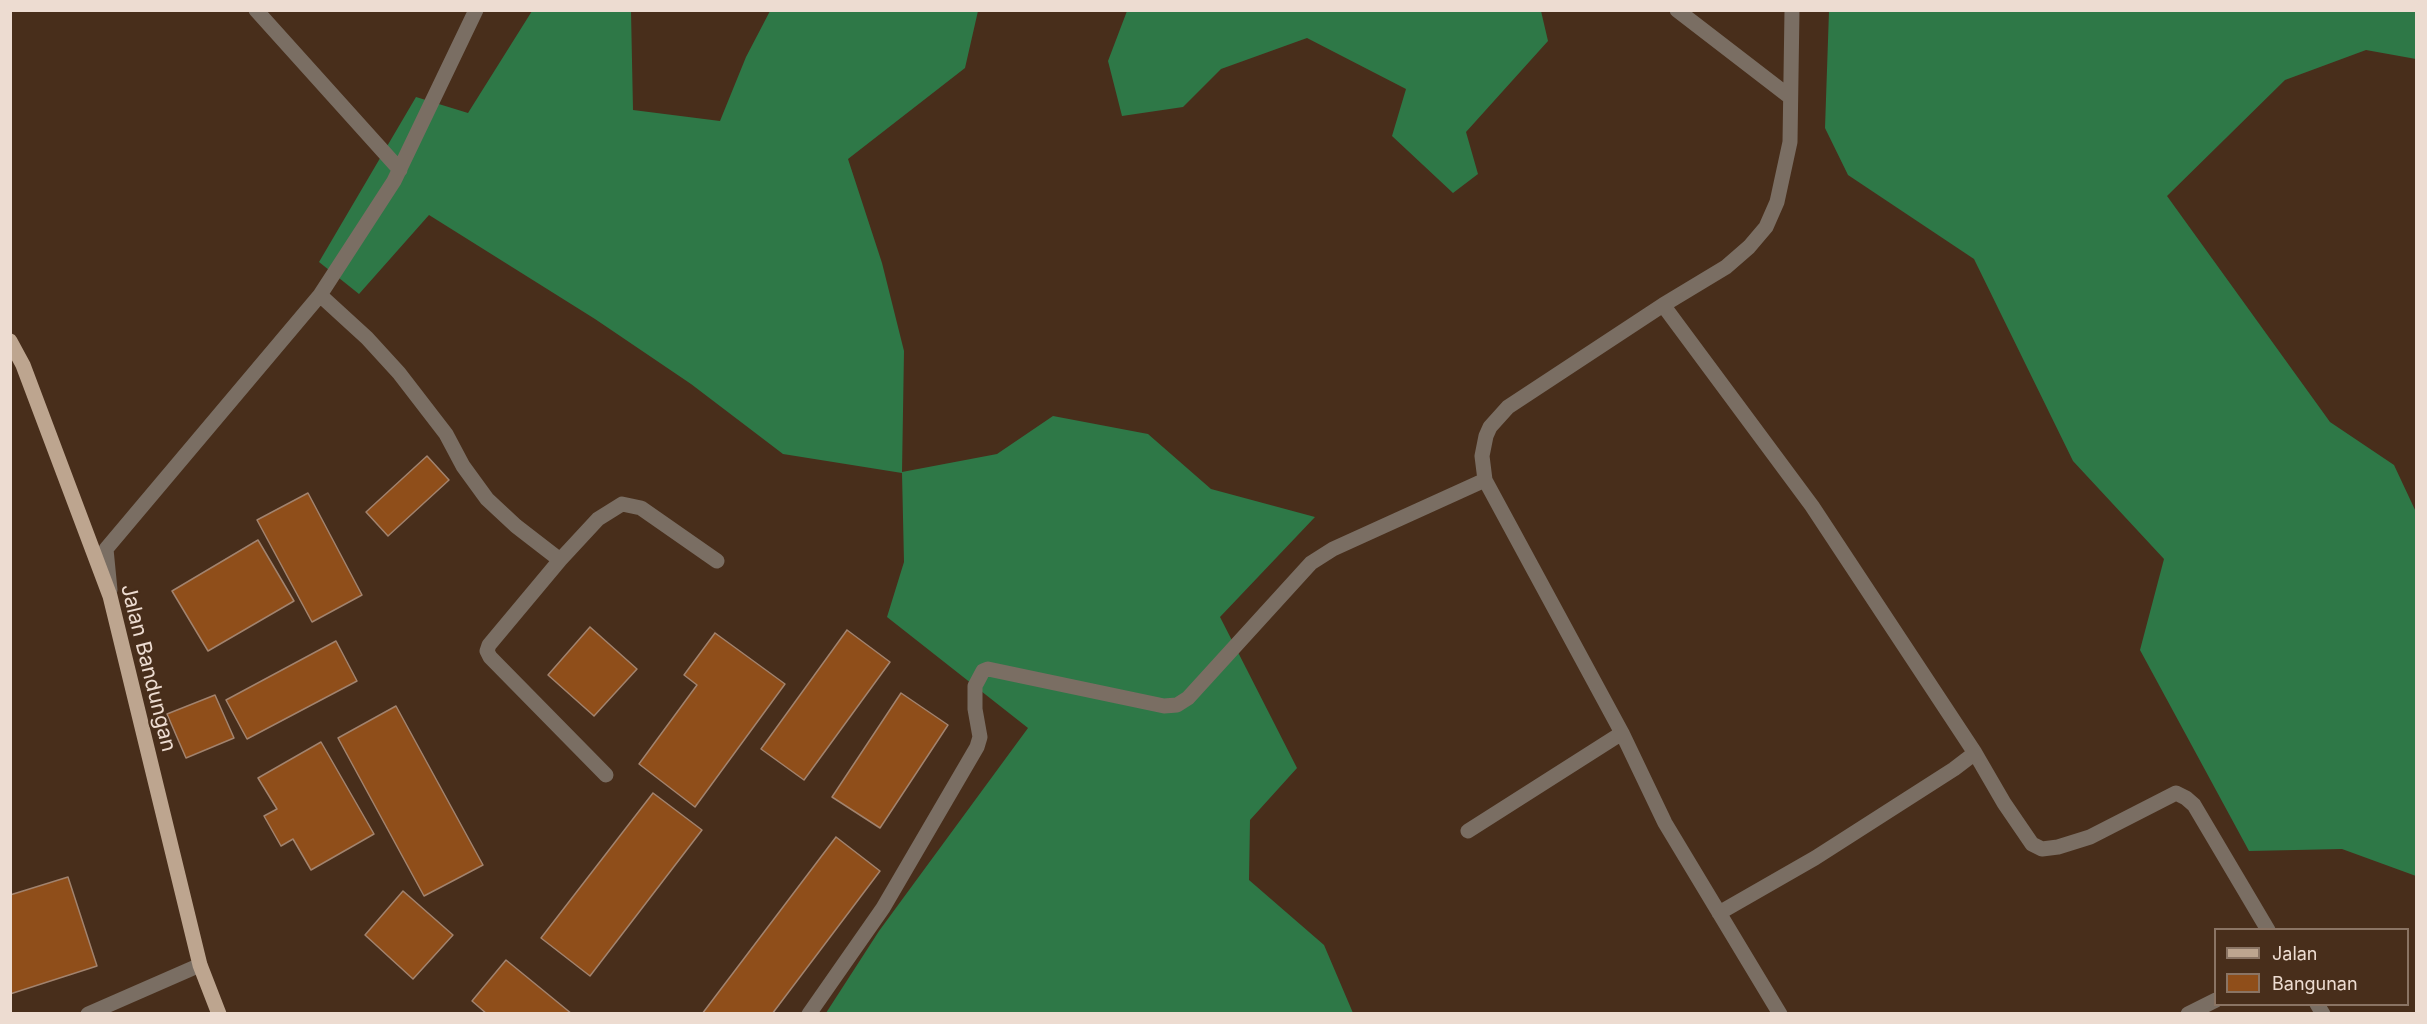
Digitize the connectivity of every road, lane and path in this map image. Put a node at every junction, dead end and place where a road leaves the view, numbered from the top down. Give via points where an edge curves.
1 (256, 10) edge
2 (476, 10) edge
3 (1677, 10) edge
4 (1792, 10) edge
5 (1790, 97) junction
6 (400, 170) junction
7 (320, 295) junction
8 (1663, 305) junction
9 (10, 341) edge
10 (1485, 480) junction
11 (560, 560) junction
12 (717, 561) dead end
13 (110, 596) junction
14 (1622, 733) junction
15 (1976, 753) junction
16 (606, 775) dead end
17 (1468, 831) dead end
18 (1719, 913) junction
19 (2267, 928) edge
20 (200, 965) junction
21 (2214, 1001) edge
22 (88, 1014) edge
23 (219, 1014) edge
24 (808, 1014) edge
25 (1780, 1014) edge
26 (2188, 1014) edge

1 - 6 street
2 - 6 street
3 - 5 street
4 - 5 street
5 - 8 street via 1790,142 1784,175 1766,227 1726,267
6 - 7 street
7 - 11 street via 399,373 446,434 487,499
7 - 13 street via 106,549
8 - 10 street via 1508,407 1486,436 1482,456
8 - 15 street via 1812,506
9 - 13 main road, Jalan Bandungan via 23,365
10 - 14 street
10 - 24 street via 1333,549 1311,563 1188,698 1177,705 1164,706 983,671 975,686 980,736 977,747 883,908
11 - 12 street via 598,519 622,504 641,508
11 - 16 street via 487,651
13 - 20 main road, Jalan Bandungan
14 - 17 street
14 - 18 street via 1665,823
15 - 18 street via 1815,858
15 - 19 street via 2032,844 2042,849 2090,837 2175,793 2186,798
18 - 25 street
20 - 22 street
20 - 23 main road, Jalan Bandungan
21 - 26 street

